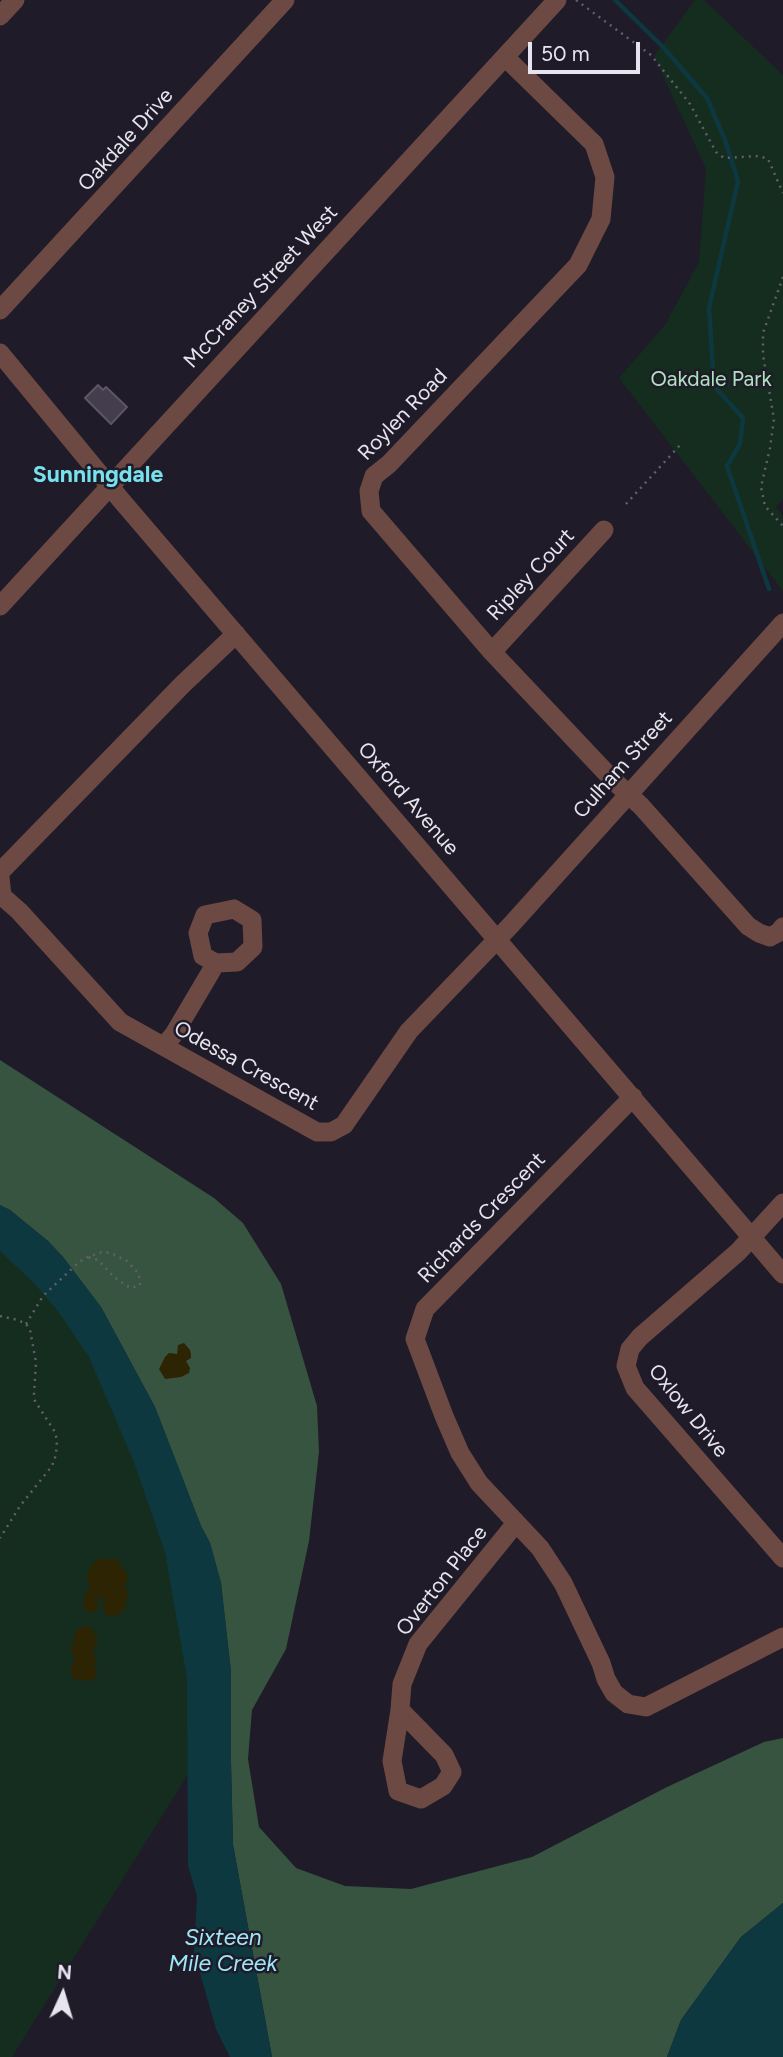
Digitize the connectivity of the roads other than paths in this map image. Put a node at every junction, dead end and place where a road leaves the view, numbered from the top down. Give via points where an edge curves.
1 (15, 0) edge
2 (285, 0) edge
3 (557, 0) edge
4 (0, 16) edge
5 (505, 57) junction
6 (0, 310) edge
7 (0, 353) edge
8 (110, 486) junction
9 (604, 530) dead end
10 (0, 606) edge
11 (777, 629) edge
12 (236, 634) junction
13 (492, 652) junction
14 (628, 792) junction
15 (0, 875) edge
16 (783, 927) edge
17 (497, 938) junction
18 (216, 963) dead end
19 (164, 1046) junction
20 (633, 1097) junction
21 (783, 1203) edge
22 (752, 1237) junction
23 (783, 1274) edge
24 (516, 1523) junction
25 (783, 1558) edge
26 (783, 1637) edge
27 (400, 1710) dead end

1 - 4 street
2 - 6 street, Oakdale Drive
3 - 5 street, McCraney Street West
5 - 8 street, McCraney Street West
5 - 13 street, Roylen Road via 594,144 606,177 601,219 578,265 374,476 369,491 371,511
7 - 8 street, Oxford Avenue
8 - 10 street, McCraney Street West
8 - 12 street, Oxford Avenue
9 - 13 street, Ripley Court
11 - 14 street, Culham Street
12 - 15 street, Odessa Crescent
12 - 17 street, Oxford Avenue
13 - 14 street, Roylen Road
14 - 16 street, Roylen Road via 748,926 770,937
14 - 17 street, Culham Street
15 - 19 street, Odessa Crescent via 2,896 120,1022
17 - 19 street, Odessa Crescent via 409,1031 344,1125 331,1132 317,1132
17 - 20 street, Oxford Avenue
18 - 19 street
20 - 22 street, Oxford Avenue
20 - 24 street, Richards Crescent via 425,1309 415,1339 460,1452 479,1483
21 - 22 street, Oxlow Drive
22 - 23 street, Oxford Avenue
22 - 25 street, Oxlow Drive via 640,1337 630,1349 626,1366 635,1388
24 - 26 street, Richards Crescent via 563,1583 606,1679 628,1704 646,1707
24 - 27 street, Overton Place via 418,1644 402,1684

